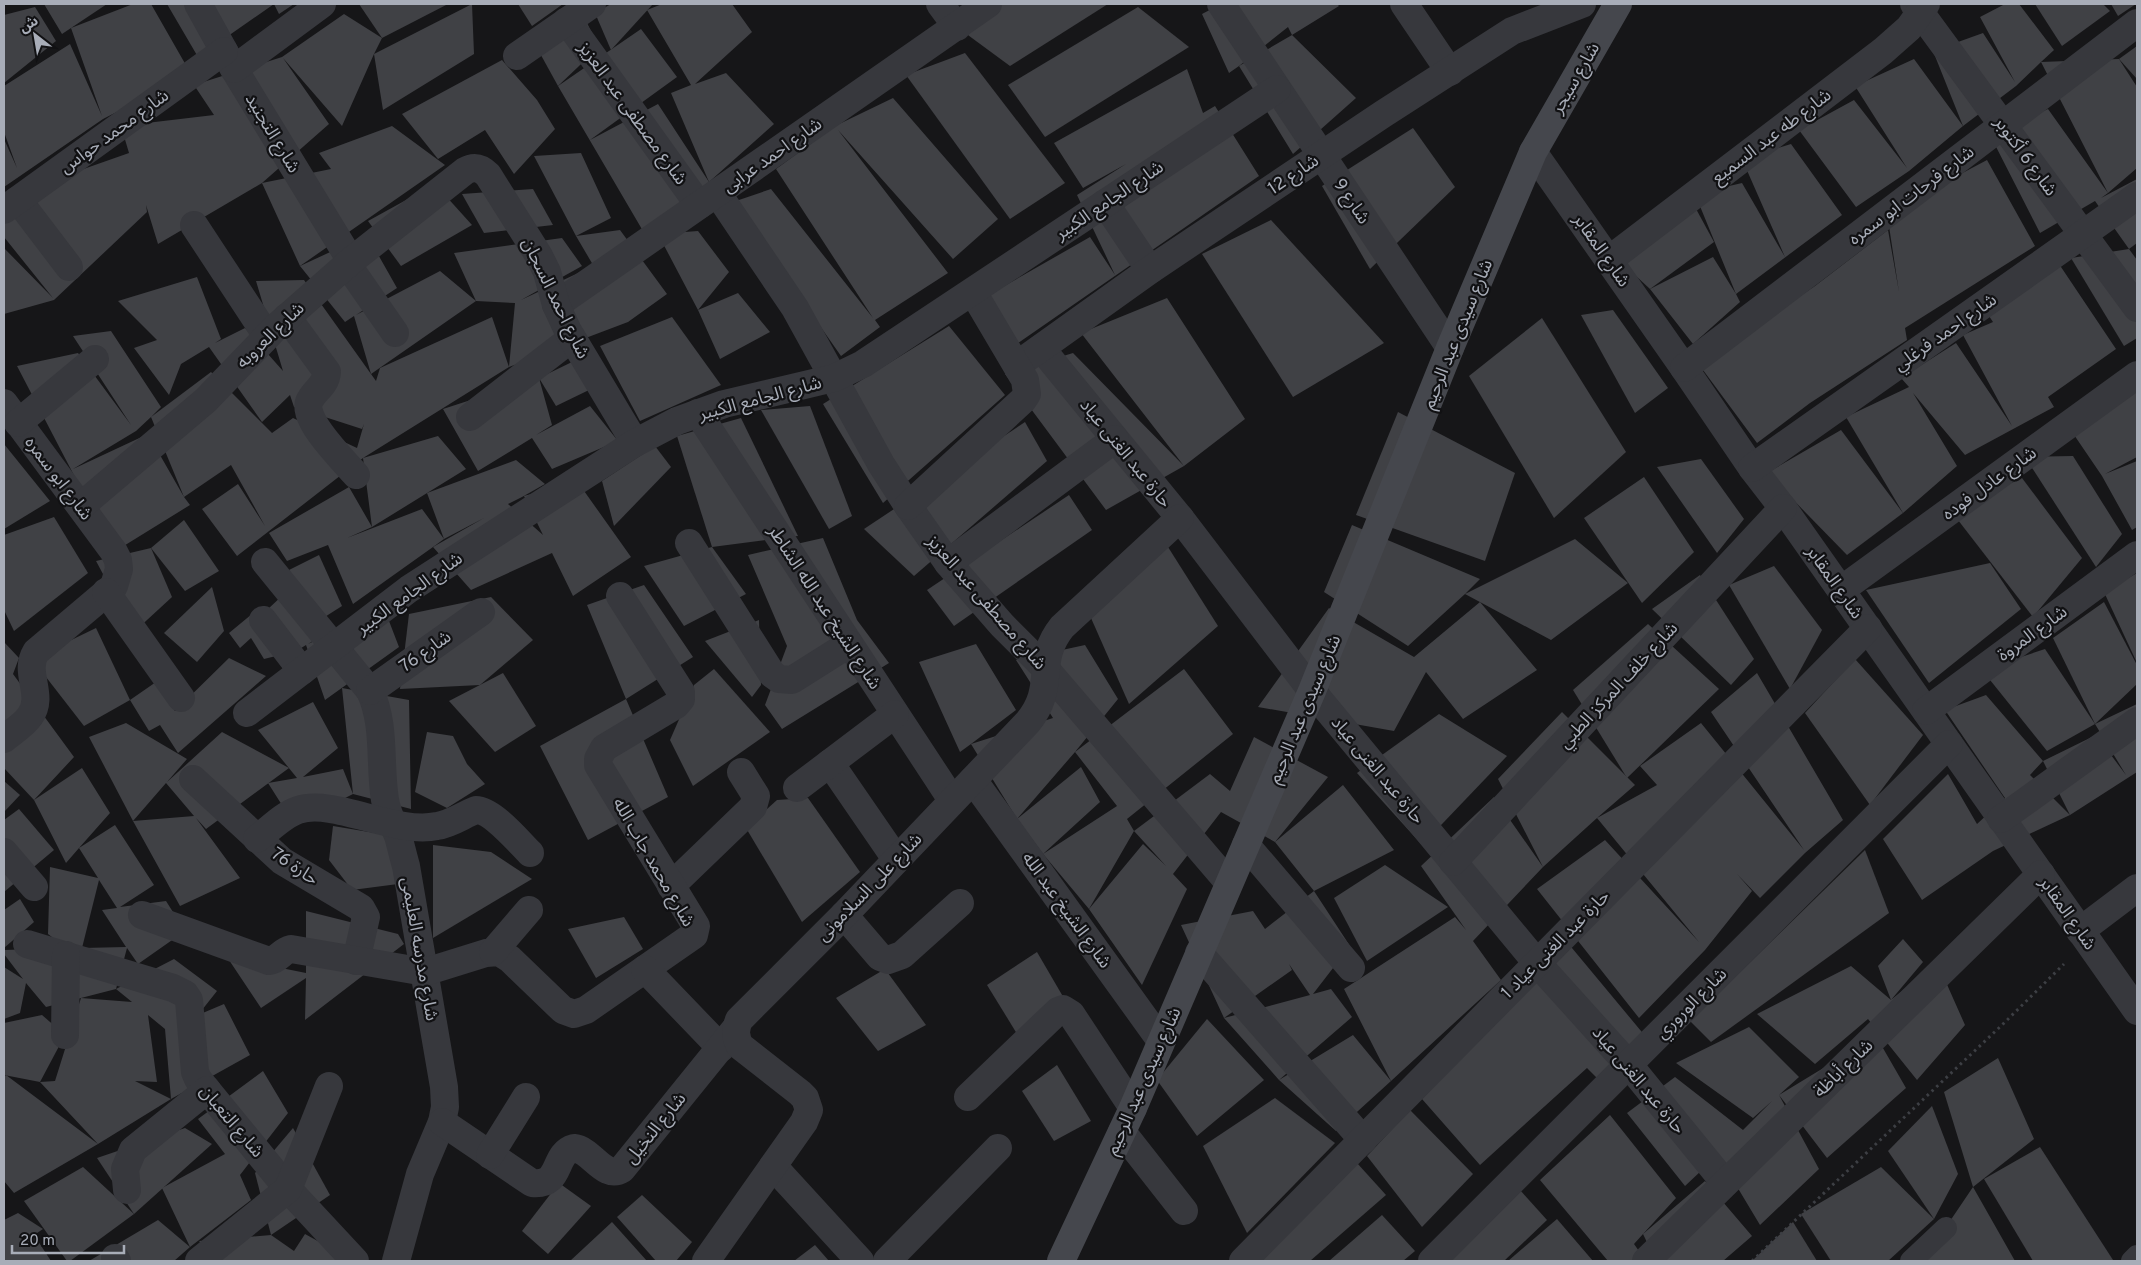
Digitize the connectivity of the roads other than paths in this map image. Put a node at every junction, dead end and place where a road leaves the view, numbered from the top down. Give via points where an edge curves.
1 (198, 4) edge
2 (322, 4) edge
3 (592, 4) edge
4 (940, 4) edge
5 (988, 4) edge
6 (1221, 4) edge
7 (1404, 4) edge
8 (1582, 4) edge
9 (1618, 4) edge
10 (1920, 7) edge
11 (566, 22) junction
12 (2137, 23) edge
13 (956, 27) junction
14 (517, 56) dead end
15 (229, 60) junction
16 (1450, 72) junction
17 (1277, 89) junction
18 (2003, 125) junction
19 (1533, 152) junction
20 (1321, 156) junction
21 (465, 171) joint
22 (2137, 196) edge
23 (708, 199) junction
24 (1105, 203) junction
25 (11, 205) edge
26 (194, 225) dead end
27 (2083, 235) junction
28 (1609, 260) junction
29 (349, 263) junction
30 (69, 267) dead end
31 (1150, 270) junction
32 (973, 292) junction
33 (556, 305) junction
34 (2137, 308) edge
35 (287, 317) junction
36 (395, 333) dead end
37 (267, 336) junction
38 (572, 338) junction
39 (1041, 348) junction
40 (1450, 348) junction
41 (95, 360) dead end
42 (1017, 365) junction
43 (1684, 368) junction
44 (2137, 375) edge
45 (834, 378) junction
46 (9, 413) edge
47 (698, 413) junction
48 (470, 417) dead end
49 (1115, 439) junction
50 (635, 444) junction
51 (1752, 468) junction
52 (356, 475) dead end
53 (81, 506) junction
54 (908, 506) junction
55 (1784, 508) junction
56 (1180, 518) junction
57 (689, 543) dead end
58 (2137, 556) edge
59 (265, 562) dead end
60 (948, 562) junction
61 (1841, 590) junction
62 (106, 592) junction
63 (620, 596) dead end
64 (481, 612) dead end
65 (263, 620) dead end
66 (1868, 628) junction
67 (849, 644) junction
68 (335, 646) junction
69 (1045, 668) junction
70 (302, 671) junction
71 (370, 691) junction
72 (1312, 691) junction
73 (181, 698) dead end
74 (1926, 711) junction
75 (247, 713) dead end
76 (895, 714) junction
77 (2137, 721) edge
78 (4, 739) edge
79 (1949, 744) junction
80 (830, 763) junction
81 (741, 772) dead end
82 (193, 779) dead end
83 (973, 780) junction
84 (797, 788) dead end
85 (952, 800) junction
86 (2002, 819) junction
87 (392, 824) junction
88 (258, 838) junction
89 (1246, 844) junction
90 (4, 852) edge
91 (530, 853) dead end
92 (896, 859) junction
93 (1454, 862) junction
94 (2041, 874) junction
95 (1229, 883) junction
96 (671, 886) junction
97 (34, 887) dead end
98 (2137, 888) edge
99 (960, 903) dead end
100 (529, 910) dead end
101 (142, 915) dead end
102 (844, 915) junction
103 (2084, 936) junction
104 (27, 944) dead end
105 (493, 952) junction
106 (1199, 953) junction
107 (66, 955) junction
108 (356, 960) junction
109 (1537, 963) junction
110 (1351, 968) dead end
111 (645, 969) junction
112 (425, 972) junction
113 (2137, 1011) edge
114 (65, 1035) dead end
115 (728, 1038) junction
116 (1161, 1041) junction
117 (1629, 1066) junction
118 (329, 1086) dead end
119 (206, 1090) junction
120 (526, 1097) dead end
121 (968, 1097) dead end
122 (1127, 1120) junction
123 (442, 1122) junction
124 (1363, 1140) junction
125 (998, 1148) dead end
126 (490, 1155) junction
127 (773, 1166) junction
128 (1725, 1184) junction
129 (288, 1188) junction
130 (127, 1190) dead end
131 (1184, 1212) dead end
132 (1946, 1228) dead end
133 (2137, 1256) edge
134 (199, 1261) edge
135 (355, 1261) edge
136 (396, 1261) edge
137 (706, 1261) edge
138 (860, 1261) edge
139 (887, 1261) edge
140 (1061, 1261) edge
141 (1243, 1261) edge
142 (1432, 1261) edge
143 (1646, 1261) edge
144 (1911, 1261) edge
145 (2132, 1261) edge

1 - 15 street, شارع التجنيد
2 - 15 street, شارع محمد حواس
3 - 11 street
4 - 13 street
5 - 13 street, شارع احمد عرابى
6 - 17 street, شارع 9
7 - 16 street
8 - 16 street, شارع 12 via 1512,31
9 - 19 main road, شارع سيجر
10 - 18 street, شارع 6 أكتوبر
10 - 28 street, شارع طه عبد السميع via 1909,28 1883,51
11 - 14 street
11 - 23 street, شارع مصطفى عبد العزيز
12 - 18 street, شارع فرحات ابو سمره
13 - 23 street, شارع احمد عرابى
15 - 25 street, شارع محمد حواس
15 - 29 street, شارع التجنيد
16 - 20 street, شارع 12
17 - 20 street, شارع 9
17 - 24 street, شارع الجامع الكبير
18 - 27 street, شارع 6 أكتوبر
18 - 43 street, شارع فرحات ابو سمره
19 - 28 street, شارع المقابر
19 - 40 main road, شارع سيدى عبد الرحيم
20 - 31 street, شارع 12
20 - 40 street, شارع 9
21 - 29 street, شارع العروبه
21 - 33 street, شارع احمد السجان via 480,168 488,175 539,256
22 - 27 street, شارع احمد فرغلي
23 - 33 street, شارع احمد عرابى
23 - 45 street, شارع مصطفى عبد العزيز via 795,308
24 - 31 street
24 - 32 street, شارع الجامع الكبير
25 - 30 street
26 - 37 street
27 - 34 street, شارع 6 أكتوبر
27 - 51 street, شارع احمد فرغلي
28 - 43 street, شارع المقابر
29 - 35 street, شارع العروبه
29 - 36 street, شارع التجنيد
31 - 39 street, شارع 12
32 - 42 street
32 - 45 street, شارع الجامع الكبير via 863,364
33 - 38 street, شارع احمد السجان
35 - 37 street, شارع العروبه
35 - 52 street via 327,372 326,380 308,404 310,419
37 - 53 street, شارع العروبه via 206,400
38 - 48 street
38 - 50 street, شارع احمد السجان
39 - 42 street, شارع 12
39 - 49 street, حارة عبد الغنى عياد
40 - 72 main road, شارع سيدى عبد الرحيم
41 - 46 street
42 - 54 street via 1027,387 1023,400
43 - 51 street, شارع المقابر
44 - 61 street, شارع عادل فوده
45 - 47 street, شارع الجامع الكبير via 756,395
45 - 54 street, شارع مصطفى عبد العزيز
46 - 53 street, شارع ابو سمره
47 - 50 street, شارع الجامع الكبير
47 - 67 street, شارع الشيخ عبد الله الشاطر
49 - 56 street, حارة عبد الغنى عياد
49 - 60 street
50 - 68 street, شارع الجامع الكبير via 409,589
51 - 55 street, شارع المقابر
53 - 62 street, شارع ابو سمره via 118,560 118,578
54 - 60 street, شارع مصطفى عبد العزيز
55 - 61 street, شارع المقابر
55 - 93 street, شارع خلف المركز الطبي
56 - 69 street, شارع على السلامونى via 1062,627 1053,638
56 - 72 street, حارة عبد الغنى عياد
57 - 67 street via 772,674 779,679 792,680
58 - 74 street, شارع المروة
59 - 68 street, شارع مدرسه العليمى
60 - 69 street, شارع مصطفى عبد العزيز via 1002,625
61 - 66 street, شارع المقابر
62 - 73 street
62 - 78 street via 36,652 30,667 36,692 34,710
63 - 96 street, شارع محمد جاب الله via 681,692 681,699 604,748 598,765
64 - 71 street, شارع 76
65 - 70 street
66 - 74 street, شارع المقابر
66 - 109 street, حارة عبد الغنى عياد 1
67 - 76 street, شارع الشيخ عبد الله الشاطر
68 - 70 street, شارع الجامع الكبير
68 - 71 street, شارع مدرسه العليمى
69 - 83 street, شارع على السلامونى via 1044,696 1038,710
69 - 95 street, شارع مصطفى عبد العزيز
70 - 75 street, شارع الجامع الكبير
71 - 87 street, شارع مدرسه العليمى via 380,720 383,787
72 - 89 main road, شارع سيدى عبد الرحيم
72 - 93 street, حارة عبد الغنى عياد
74 - 79 street, شارع المقابر
76 - 80 street
76 - 85 street, شارع الشيخ عبد الله الشاطر
77 - 86 street
79 - 86 street, شارع المقابر
79 - 117 street, شارع الوروري
80 - 84 street
80 - 92 street
81 - 96 street via 756,796 754,807
82 - 88 street, حارة 76
83 - 85 street, شارع على السلامونى
83 - 116 street, شارع الشيخ عبد الله
85 - 92 street, شارع على السلامونى
86 - 94 street, شارع المقابر
87 - 88 street via 310,808 297,810
87 - 91 street via 437,826 481,810
87 - 112 street, شارع مدرسه العليمى via 406,866
88 - 108 street, حارة 76 via 282,861 364,910 366,917
89 - 95 main road, شارع سيدى عبد الرحيم
89 - 110 street
90 - 97 street
92 - 102 street, شارع على السلامونى
93 - 109 street, حارة عبد الغنى عياد
94 - 103 street, شارع المقابر
94 - 128 street, شارع أباظة
95 - 106 main road, شارع سيدى عبد الرحيم
96 - 111 street, شارع محمد جاب الله via 696,930 694,935
98 - 103 street
99 - 102 street via 902,955 888,960 880,958
100 - 105 street
101 - 108 street via 265,961 274,961 291,949
102 - 115 street, شارع على السلامونى via 745,1013
103 - 113 street, شارع المقابر
104 - 107 street, شارع التعبان
105 - 111 street, شارع محمد جاب الله via 504,955 568,1013 580,1013
105 - 112 street
106 - 116 main road, شارع سيدى عبد الرحيم
106 - 124 street
107 - 114 street
107 - 119 street, شارع التعبان via 185,994 189,1000 195,1072
108 - 112 street
109 - 117 street, حارة عبد الغنى عياد
109 - 124 street, حارة عبد الغنى عياد 1
111 - 115 street
112 - 123 street, شارع مدرسه العليمى via 444,1087
115 - 126 street, شارع النخيل via 618,1171 608,1171 582,1150 574,1148 564,1154 550,1179 532,1184
115 - 127 street via 736,1037 740,1046 800,1093 808,1103 808,1116
116 - 122 main road, شارع سيدى عبد الرحيم
117 - 128 street, حارة عبد الغنى عياد
117 - 142 street, شارع الوروري
118 - 129 street
119 - 129 street, شارع التعبان
119 - 130 street via 133,1150 125,1169
120 - 126 street
121 - 122 street via 1063,1009 1070,1014
122 - 131 street
122 - 140 main road, شارع سيدى عبد الرحيم
123 - 126 street, شارع النخيل
123 - 136 street, شارع مدرسه العليمى via 420,1174
124 - 141 street, حارة عبد الغنى عياد 1
125 - 139 street
127 - 137 street
127 - 138 street
128 - 143 street, شارع أباظة
129 - 134 street
129 - 135 street, شارع التعبان
132 - 144 lane
133 - 145 lane

